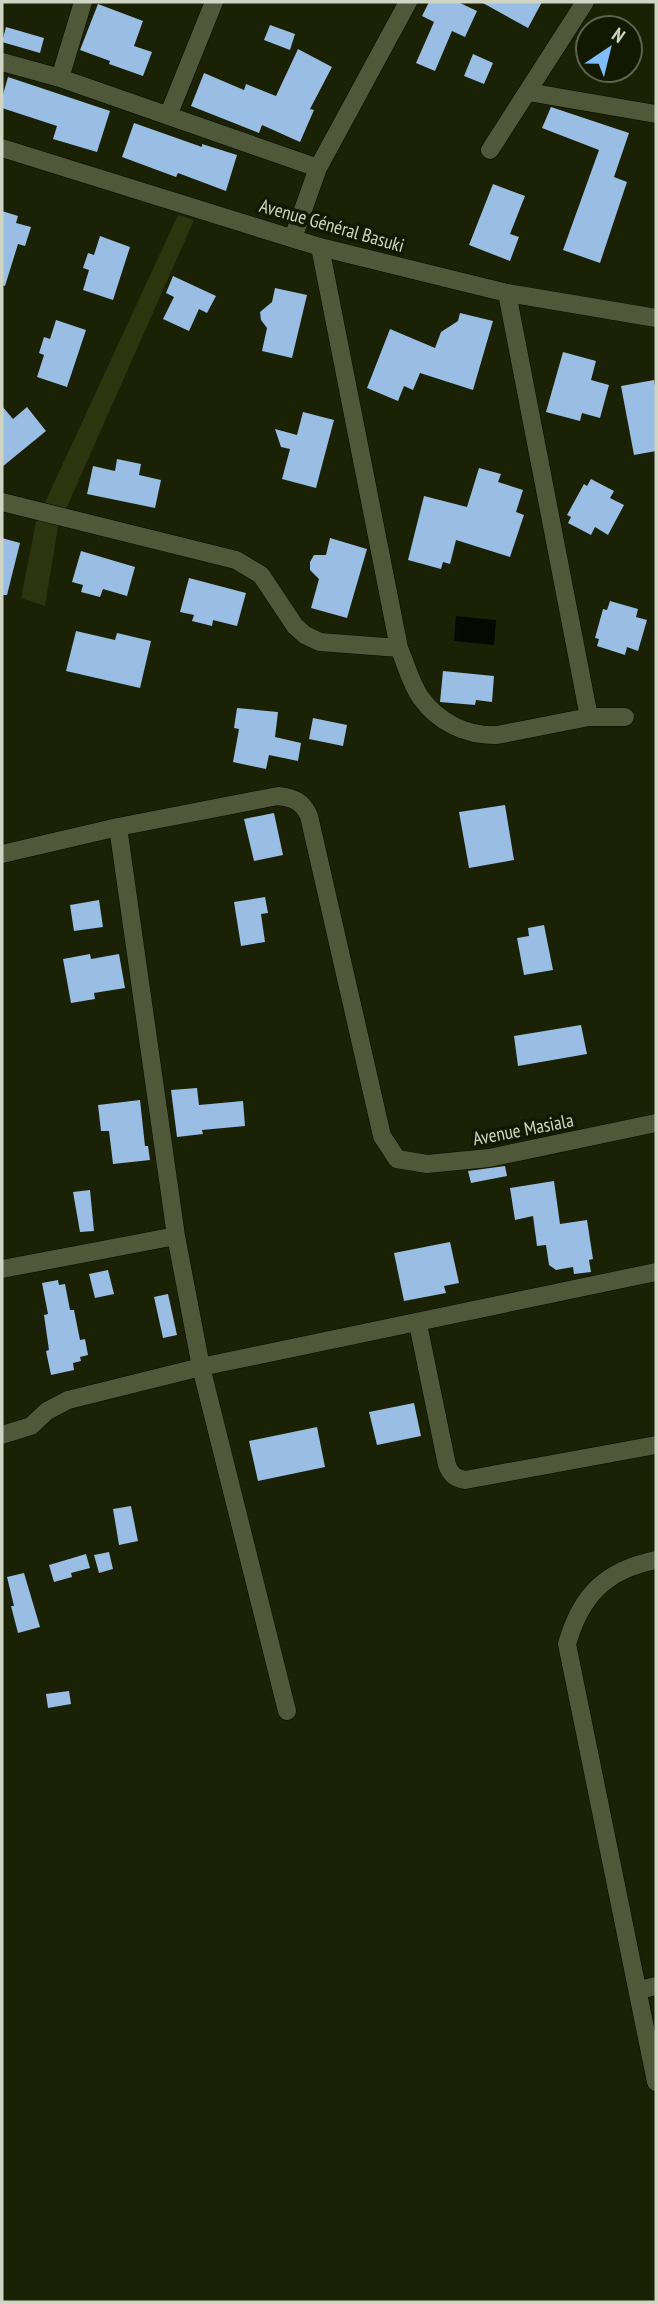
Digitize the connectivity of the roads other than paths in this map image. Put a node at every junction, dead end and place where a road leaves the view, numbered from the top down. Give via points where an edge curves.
1 (83, 2) edge
2 (214, 2) edge
3 (408, 2) edge
4 (585, 2) edge
5 (2, 62) edge
6 (60, 78) junction
7 (528, 92) junction
8 (656, 114) edge
9 (168, 116) junction
10 (2, 148) edge
11 (490, 150) dead end
12 (318, 168) junction
13 (293, 238) junction
14 (320, 247) junction
15 (507, 293) junction
16 (656, 318) edge
17 (2, 502) edge
18 (399, 648) junction
19 (589, 717) junction
20 (625, 717) dead end
21 (118, 827) junction
22 (2, 854) edge
23 (656, 1123) edge
24 (176, 1236) junction
25 (2, 1269) edge
26 (656, 1272) edge
27 (418, 1324) junction
28 (201, 1367) junction
29 (2, 1435) edge
30 (656, 1445) edge
31 (656, 1560) edge
32 (287, 1711) dead end
33 (648, 1988) edge
34 (656, 2082) edge

1 - 6 street
2 - 9 street
3 - 12 street
4 - 7 street
5 - 6 street
6 - 9 street
7 - 8 street
7 - 11 street
9 - 12 street
10 - 13 street, Avenue Général Basuki
12 - 13 street
13 - 14 street, Avenue Général Basuki
14 - 15 street, Avenue Général Basuki
14 - 18 street
15 - 16 street, Avenue Général Basuki
15 - 19 street
17 - 18 street via 236,560 261,575 306,635 320,642
18 - 19 street via 421,697 433,712 462,731 497,735
19 - 20 street
21 - 22 street
21 - 23 street, Avenue Masiala via 278,796 303,805 382,1136 397,1158 426,1164 489,1158
21 - 24 street
24 - 25 street
24 - 28 street
26 - 27 street
27 - 28 street
27 - 30 street via 447,1465 457,1479
28 - 29 street via 68,1401 30,1426
28 - 32 street
31 - 33 street via 633,1565 607,1579 585,1601 568,1644
33 - 34 street

